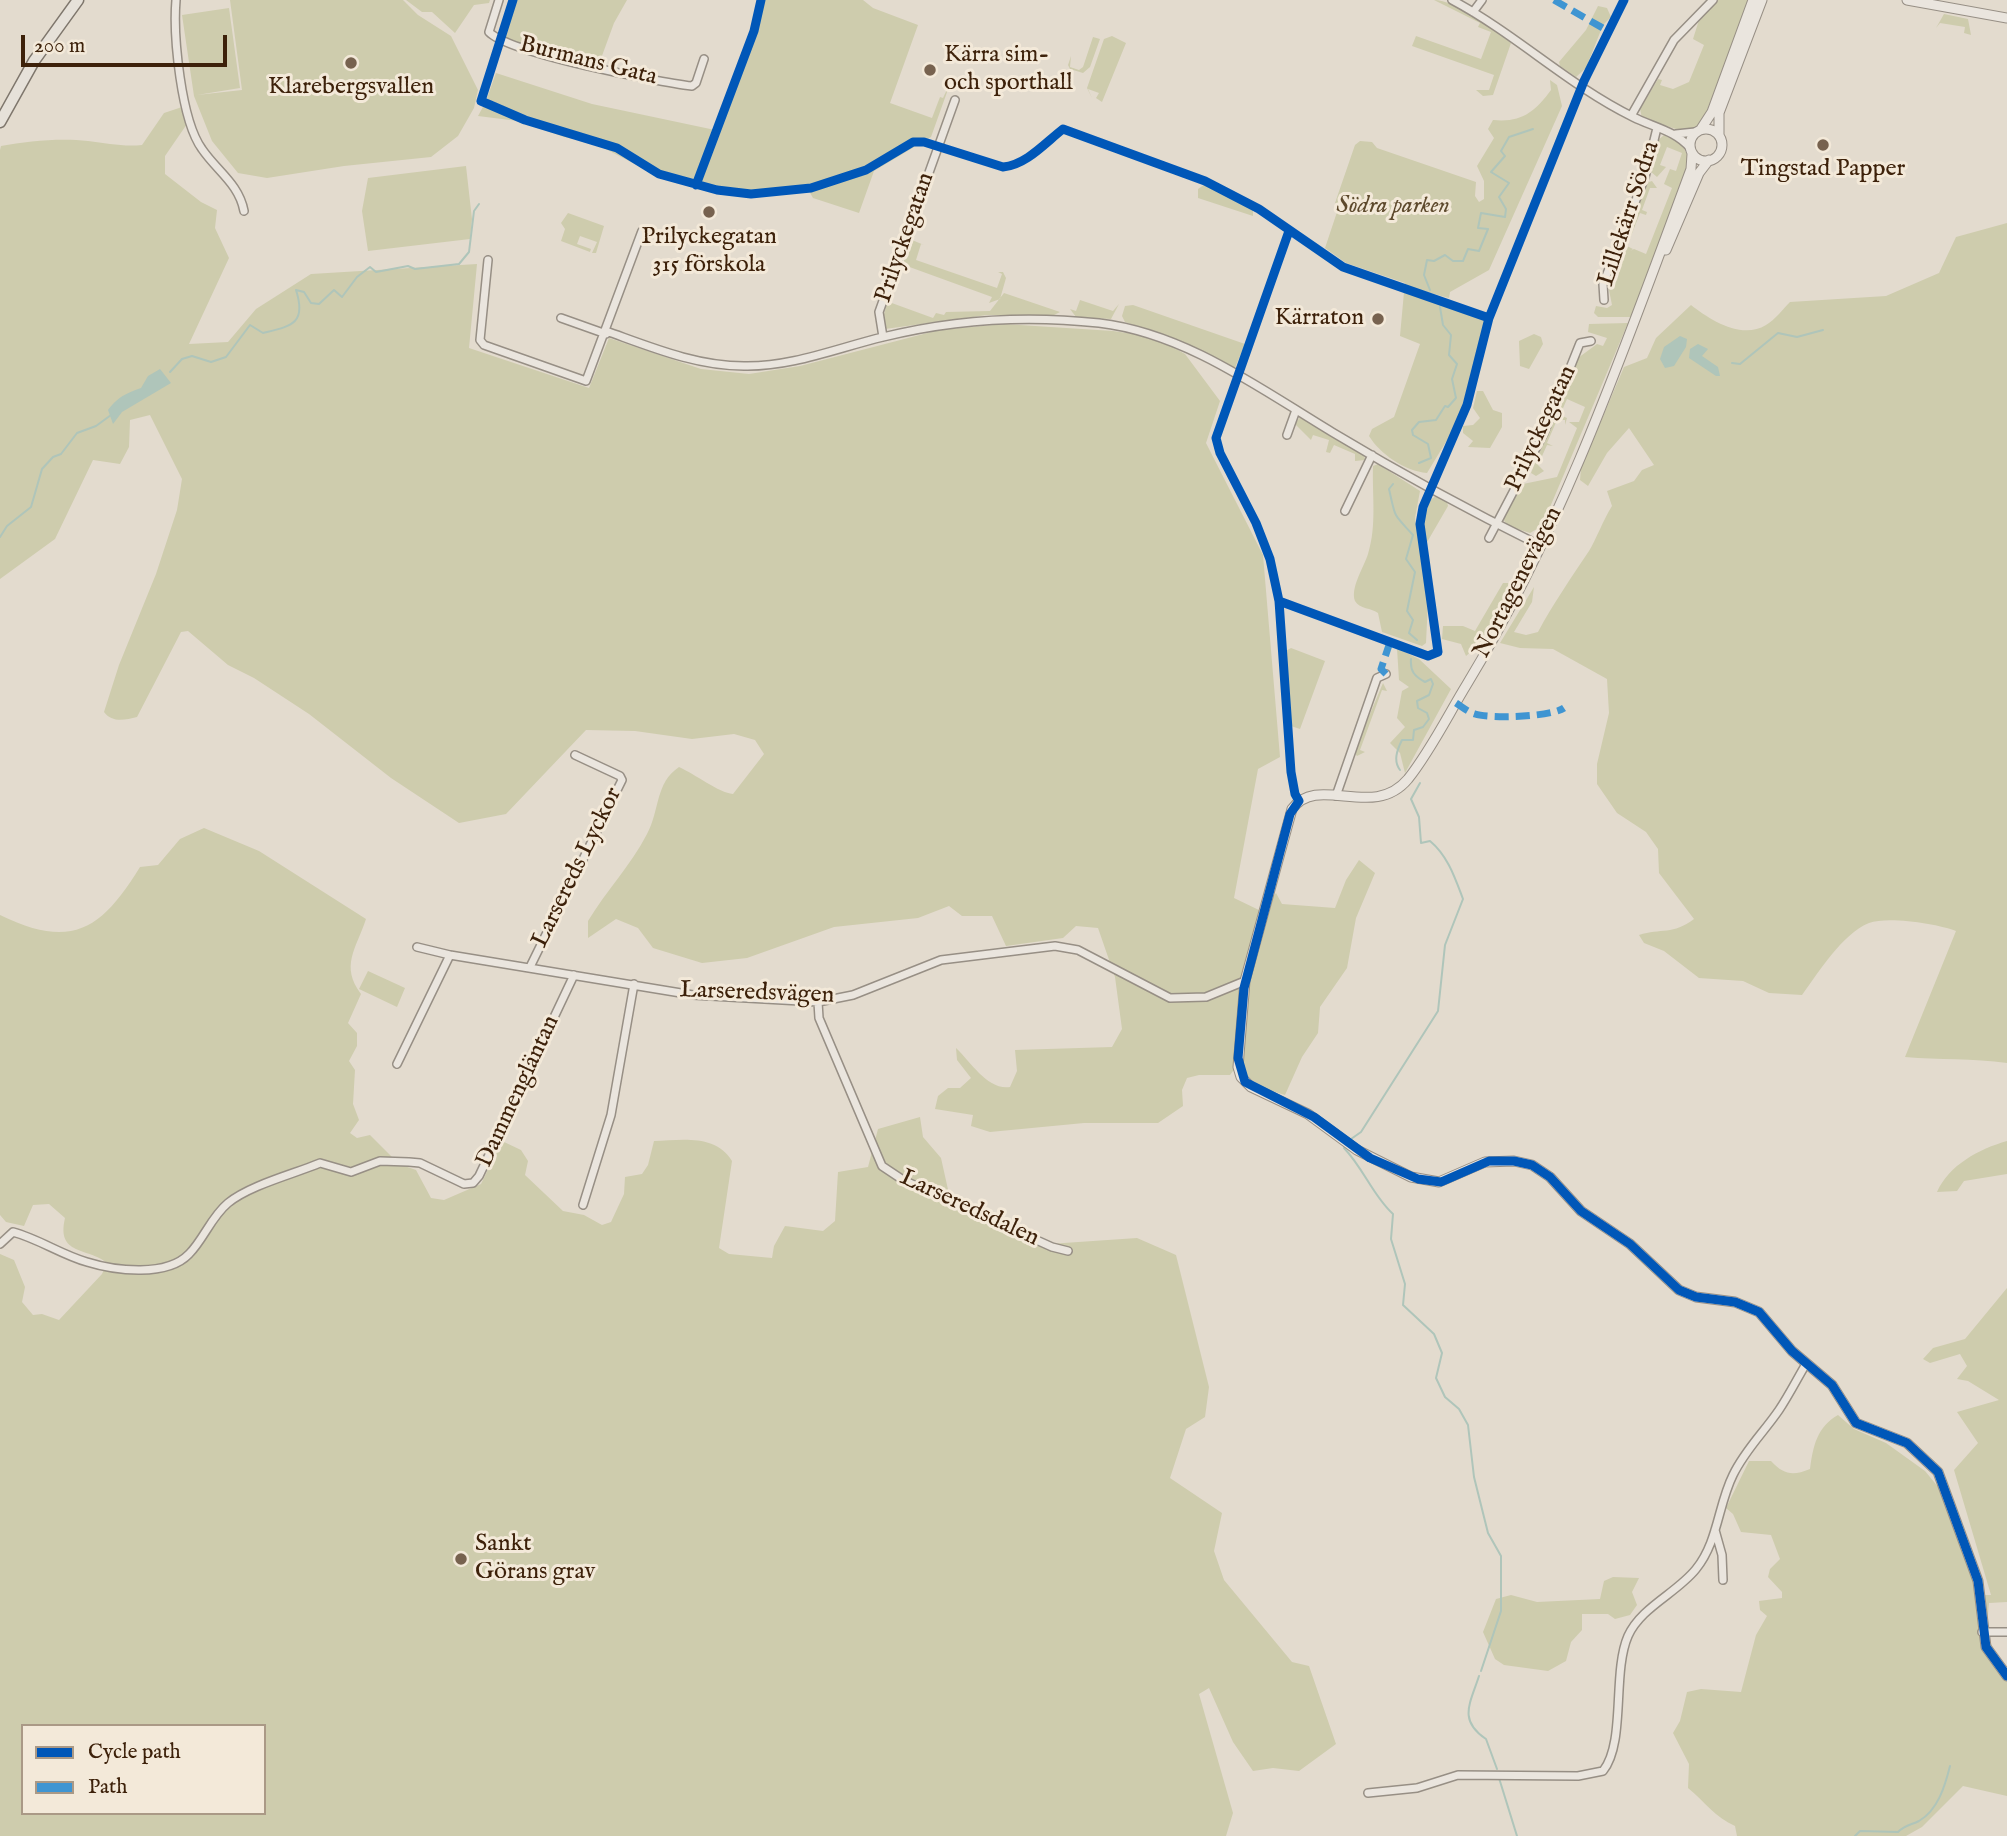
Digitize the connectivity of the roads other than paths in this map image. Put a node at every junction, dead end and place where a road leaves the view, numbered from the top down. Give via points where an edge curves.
1 (78, 0) edge
2 (176, 0) edge
3 (499, 0) edge
4 (1452, 0) edge
5 (1482, 0) edge
6 (1713, 0) edge
7 (1753, 0) edge
8 (1762, 0) edge
9 (1907, 0) edge
10 (1940, 3) edge
11 (1474, 12) junction
12 (2007, 18) edge
13 (704, 58) dead end
14 (955, 100) dead end
15 (1631, 116) junction
16 (0, 122) edge
17 (1657, 128) junction
18 (1698, 131) junction
19 (1675, 134) junction
20 (1718, 135) junction
21 (1691, 151) junction
22 (1709, 160) junction
23 (244, 211) dead end
24 (642, 231) dead end
25 (488, 260) dead end
26 (1656, 270) junction
27 (1604, 300) dead end
28 (561, 318) dead end
29 (606, 332) junction
30 (883, 337) junction
31 (1591, 341) dead end
32 (1296, 410) junction
33 (1287, 435) dead end
34 (1372, 455) junction
35 (1345, 511) dead end
36 (1496, 523) junction
37 (1489, 538) dead end
38 (1541, 546) junction
39 (1386, 674) dead end
40 (575, 755) dead end
41 (1336, 796) junction
42 (417, 947) dead end
43 (450, 956) junction
44 (530, 967) junction
45 (574, 975) junction
46 (1245, 981) junction
47 (634, 985) junction
48 (818, 1002) junction
49 (397, 1064) dead end
50 (583, 1205) dead end
51 (0, 1244) edge
52 (1068, 1251) dead end
53 (1806, 1364) junction
54 (1715, 1530) junction
55 (1723, 1580) dead end
56 (1982, 1632) junction
57 (2007, 1632) edge
58 (2007, 1676) edge
59 (1368, 1793) dead end

1 - 16 highway via 34,61
2 - 23 street via 183,99 202,149 240,193
3 - 13 street, Burmans Gata via 491,36 537,52 692,86
4 - 11 street, Lillekärr Södra
5 - 11 street
6 - 15 street, Lillekärr Södra via 1674,40
7 - 18 street, Nortagenevägen via 1712,112
8 - 20 street, Nortagenevägen via 1719,113
9 - 10 street
10 - 12 street
11 - 15 street, Lillekärr Södra via 1576,84
14 - 30 street, Prilyckegatan via 879,312
15 - 17 street, Lillekärr Södra
17 - 19 street, Lillekärr Södra
17 - 27 street, Lillekärr Södra via 1645,177 1603,285
18 - 19 street, Lillekärr Södra
18 - 20 street via 1711,130
18 - 21 street, Nortagenevägen
19 - 21 street, Lillekärr Södra
20 - 22 street, Nortagenevägen via 1721,150
21 - 22 street via 1700,160
21 - 26 street, Nortagenevägen via 1691,169
22 - 26 street, Nortagenevägen
24 - 29 street
25 - 29 street via 481,340 489,349 582,382 589,379
26 - 38 street, Nortagenevägen
28 - 29 street, Prilyckegatan
29 - 30 street, Prilyckegatan via 701,362 743,366 778,364
30 - 32 street, Prilyckegatan via 950,323 1015,318 1115,326 1195,351
31 - 36 street, Prilyckegatan via 1580,343 1544,433
32 - 33 street
32 - 34 street, Prilyckegatan
34 - 35 street
34 - 36 street, Prilyckegatan
36 - 37 street, Prilyckegatan
36 - 38 street, Prilyckegatan
38 - 41 street, Nortagenevägen via 1500,628 1410,776 1381,797
39 - 41 street via 1377,678
40 - 44 street, Larsereds Lyckor via 622,780
41 - 46 street, Nortagenevägen via 1315,795 1299,801 1290,814
42 - 43 street, Larseredsvägen
43 - 44 street, Larseredsvägen
43 - 49 street
44 - 45 street, Larseredsvägen
45 - 47 street, Larseredsvägen
45 - 51 street, Dammengläntan via 473,1183 464,1184 420,1163 380,1161 351,1172 320,1163 229,1202 191,1252 158,1269 87,1262 13,1232
46 - 48 street, Larseredsvägen via 1206,997 1170,998 1078,950 1055,946 941,960 853,995
46 - 53 street via 1238,1063 1241,1077 1251,1087 1314,1117 1370,1158 1418,1179 1441,1182 1489,1161 1532,1165 1679,1290 1756,1311
47 - 48 street, Larseredsvägen via 694,995
47 - 50 street via 611,1115
48 - 52 street, Larseredsdalen via 819,1018 882,1166 903,1180
53 - 54 street via 1778,1411 1744,1453 1726,1490
53 - 56 street via 1832,1385 1856,1423 1907,1443 1940,1474 1981,1589
54 - 55 street
54 - 59 street via 1696,1570 1629,1634 1613,1749 1604,1771 1578,1776 1458,1774 1417,1788
56 - 57 street
56 - 58 street via 1990,1656

